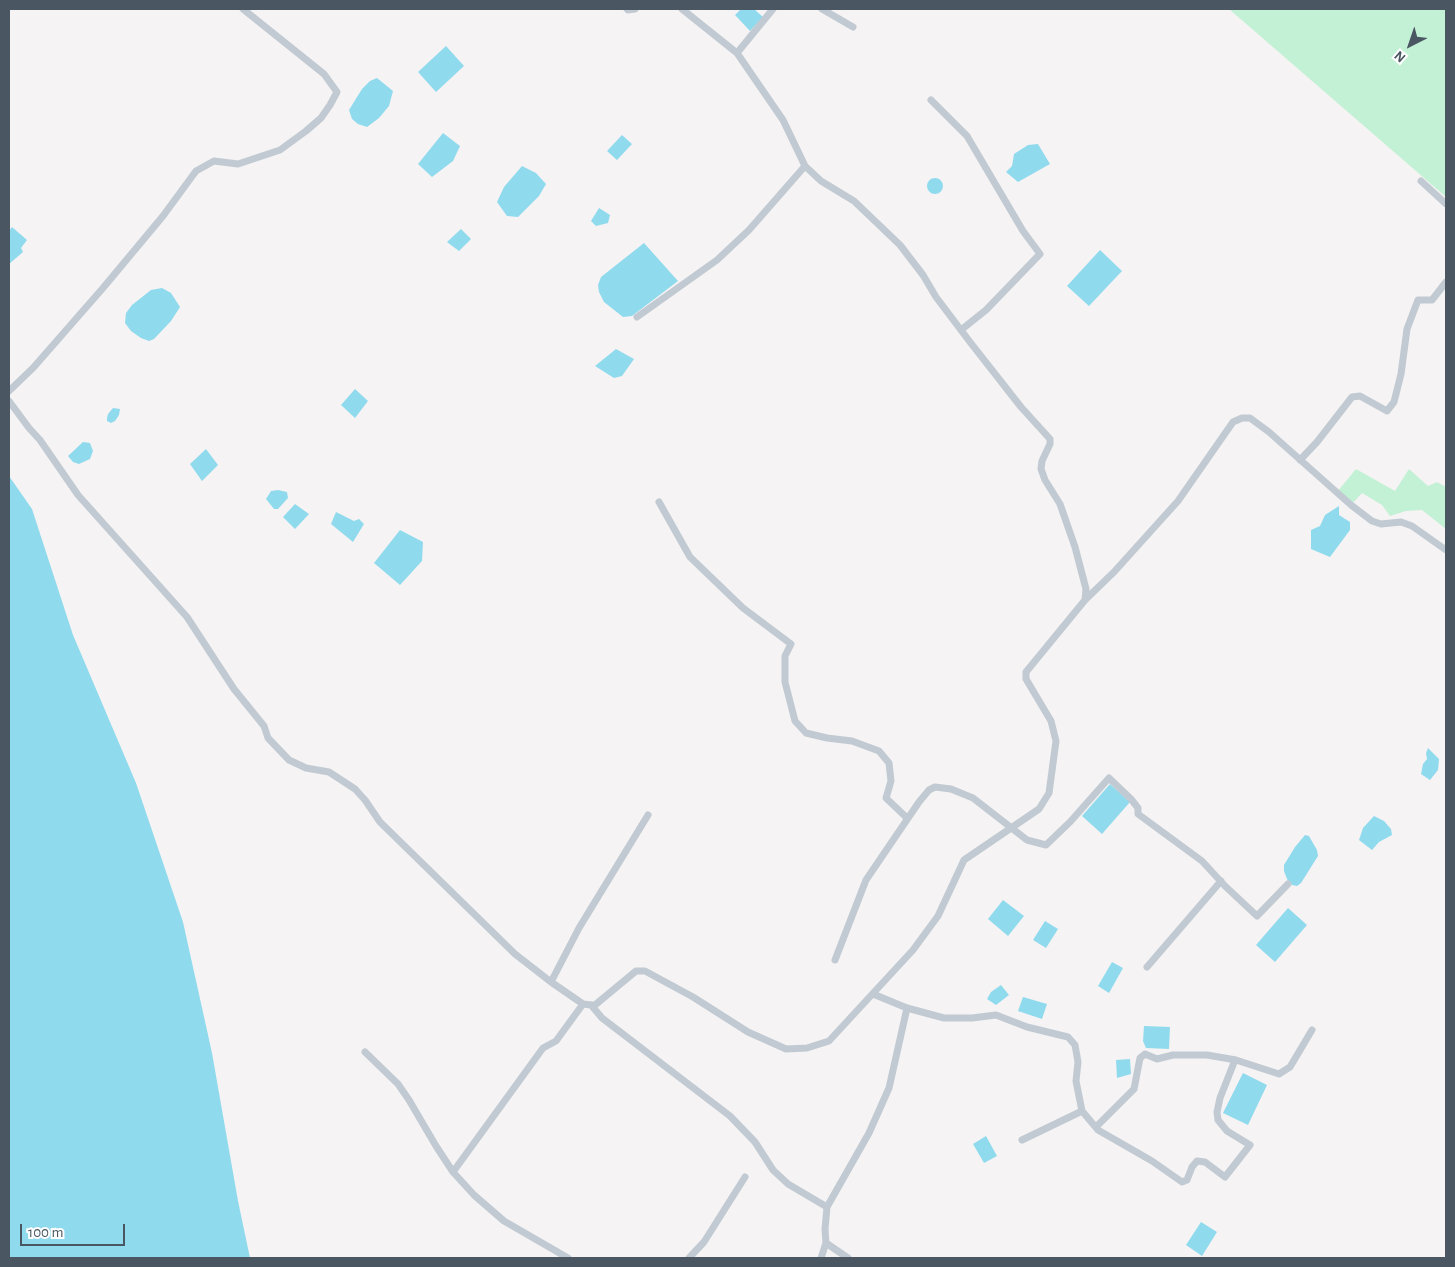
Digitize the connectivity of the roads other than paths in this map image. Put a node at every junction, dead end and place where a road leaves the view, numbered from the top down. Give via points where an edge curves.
1 (243, 9) edge
2 (627, 9) edge
3 (635, 9) edge
4 (682, 9) edge
5 (773, 9) edge
6 (822, 9) edge
7 (852, 27) dead end
8 (738, 53) junction
9 (931, 100) dead end
10 (805, 166) junction
11 (1421, 181) dead end
12 (1446, 204) edge
13 (1446, 282) edge
14 (637, 317) dead end
15 (961, 330) junction
16 (9, 391) edge
17 (9, 401) edge
18 (1300, 460) junction
19 (659, 502) dead end
20 (1446, 550) edge
21 (1085, 600) junction
22 (648, 816) dead end
23 (907, 818) junction
24 (1011, 828) junction
25 (1221, 881) junction
26 (1288, 884) dead end
27 (835, 960) dead end
28 (1147, 967) dead end
29 (550, 982) junction
30 (873, 994) junction
31 (587, 1004) junction
32 (907, 1008) junction
33 (1312, 1030) dead end
34 (366, 1052) dead end
35 (1235, 1060) junction
36 (1082, 1111) junction
37 (1096, 1127) junction
38 (1022, 1140) dead end
39 (453, 1172) junction
40 (745, 1177) dead end
41 (827, 1208) junction
42 (826, 1243) junction
43 (568, 1258) edge
44 (689, 1258) edge
45 (821, 1258) edge
46 (848, 1258) edge

1 - 16 street via 324,74 337,92 330,105 321,118 280,150 238,164 214,161 196,171 109,281
2 - 3 street
4 - 8 street
5 - 8 street
6 - 7 street
8 - 10 street via 783,120
9 - 15 street via 967,136 1040,254 986,310
10 - 14 street via 750,230 717,260
10 - 15 street via 821,181 854,201 900,245
11 - 12 street
13 - 18 street via 1432,300 1418,300 1407,329 1394,402 1387,411 1360,396 1352,397
15 - 21 street via 1050,439 1041,468 1060,504 1075,547 1086,589
17 - 29 street via 78,495 187,616 234,689 264,726 268,738 290,760 306,768 329,772 355,789 380,822 438,880 515,954
18 - 20 street via 1372,521 1381,524 1401,522 1412,526
18 - 21 street via 1250,418 1234,422 1178,501
19 - 23 street via 690,557 743,608 791,644 785,656 785,682 795,721 806,733 852,741 879,751 889,763 891,781 886,798
21 - 24 street via 1026,672 1026,679 1051,721 1056,741 1049,792 1039,809
22 - 29 street
23 - 24 street via 935,787 951,789 973,798
23 - 27 street via 866,880
24 - 25 street via 1028,840 1046,845 1108,778 1131,799 1138,808 1138,814 1202,861
24 - 30 street via 964,860 938,916 914,950
25 - 26 street via 1258,916
25 - 28 street
29 - 31 street
30 - 31 street via 829,1041 808,1048 786,1049 748,1032 645,971 636,971 595,1005
30 - 32 street
31 - 39 street via 556,1041 543,1048
31 - 41 street via 730,1116 755,1142 773,1170 788,1184
32 - 36 street via 944,1018 996,1015 1068,1037 1075,1045 1078,1062 1076,1081
32 - 41 street via 889,1088 869,1133
33 - 35 street via 1290,1067 1279,1074
34 - 39 street via 404,1092
35 - 37 street via 1187,1054 1157,1059 1145,1054 1140,1058 1134,1089
35 - 37 street via 1220,1098 1218,1120 1250,1145 1225,1176 1205,1162 1197,1161 1187,1180 1182,1182
36 - 37 street
36 - 38 street
39 - 43 street via 504,1221
40 - 44 street via 704,1242
41 - 42 street
42 - 45 street
42 - 46 street

